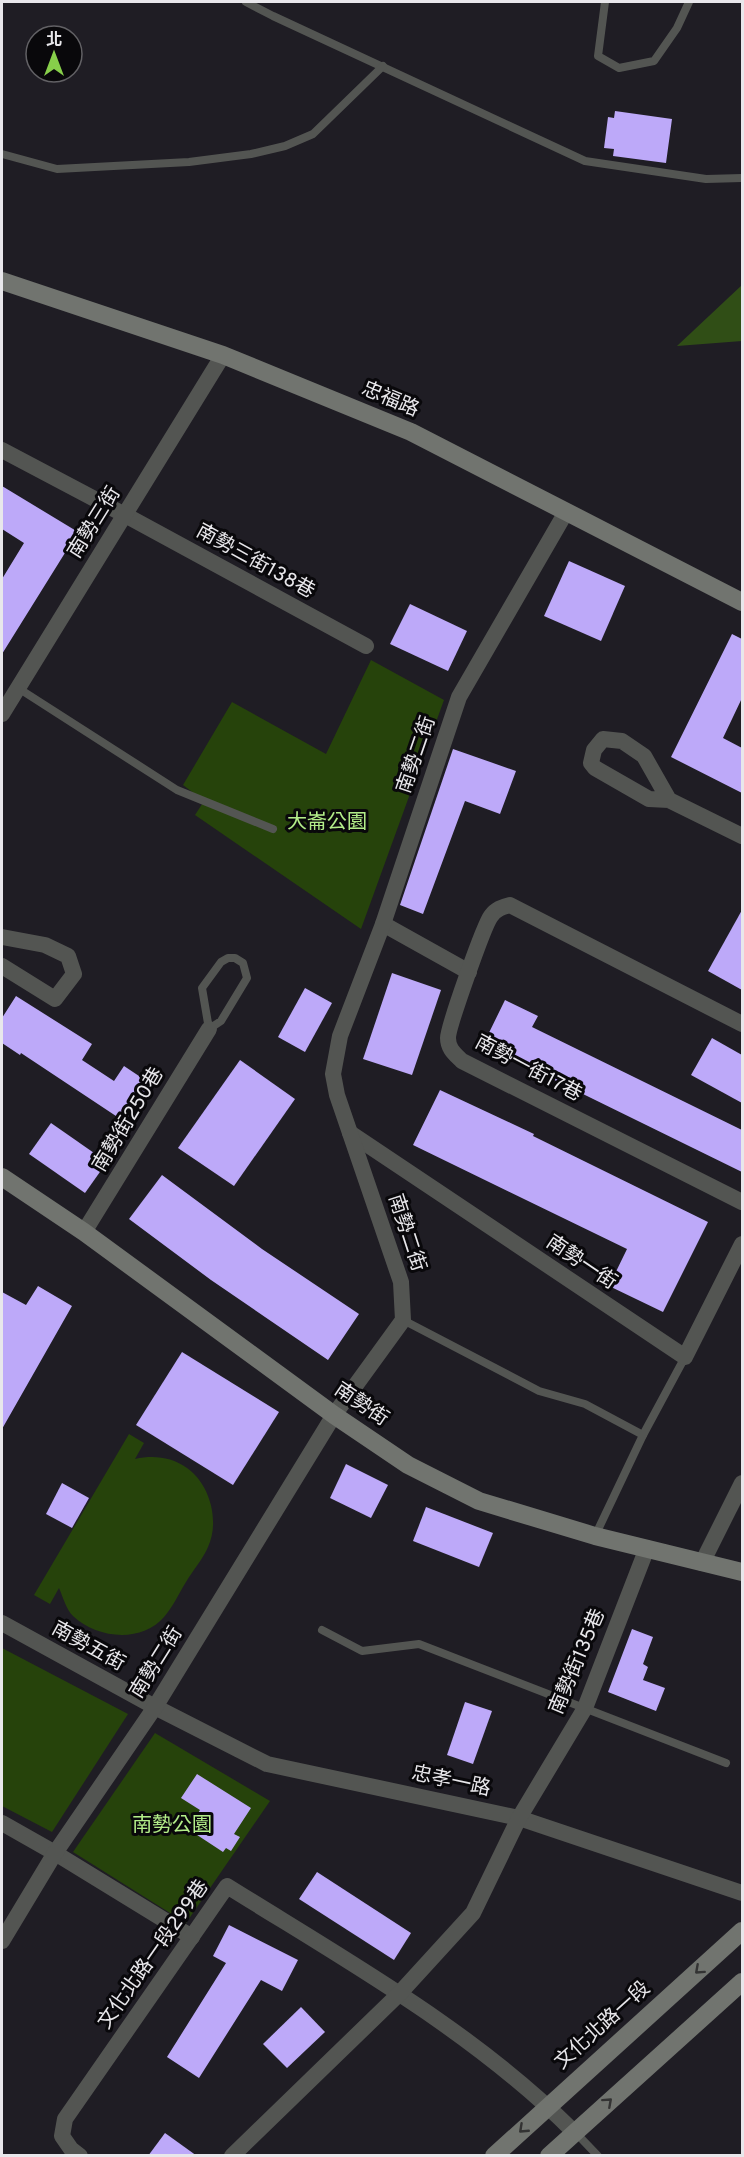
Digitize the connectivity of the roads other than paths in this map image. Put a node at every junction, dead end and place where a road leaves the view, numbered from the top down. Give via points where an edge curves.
1 (246, 2) edge
2 (605, 2) edge
3 (689, 2) edge
4 (383, 66) junction
5 (2, 154) edge
6 (742, 178) edge
7 (2, 281) edge
8 (223, 355) junction
9 (2, 450) edge
10 (566, 512) junction
11 (125, 515) junction
12 (742, 602) edge
13 (366, 646) dead end
14 (18, 688) junction
15 (2, 714) edge
16 (669, 800) junction
17 (273, 829) dead end
18 (742, 836) edge
19 (382, 924) junction
20 (2, 938) edge
21 (2, 966) edge
22 (469, 972) junction
23 (742, 1024) edge
24 (209, 1029) junction
25 (350, 1133) junction
26 (2, 1177) edge
27 (742, 1202) edge
28 (84, 1232) junction
29 (742, 1244) edge
30 (403, 1320) junction
31 (685, 1357) junction
32 (334, 1415) junction
33 (643, 1435) junction
34 (742, 1483) edge
35 (595, 1536) junction
36 (647, 1548) junction
37 (702, 1563) junction
38 (742, 1572) edge
39 (2, 1623) edge
40 (322, 1630) dead end
41 (155, 1707) junction
42 (585, 1708) junction
43 (726, 1762) dead end
44 (519, 1818) junction
45 (2, 1823) edge
46 (55, 1852) junction
47 (742, 1893) edge
48 (742, 1931) edge
49 (192, 1937) junction
50 (2, 1941) edge
51 (742, 1982) edge
52 (399, 1994) junction
53 (548, 2106) junction
54 (574, 2132) junction
55 (80, 2156) edge
56 (232, 2156) edge
57 (494, 2156) edge
58 (549, 2156) edge
59 (598, 2156) edge

1 - 4 lane
2 - 3 lane via 598,56 619,68 654,61
4 - 5 lane via 314,134 262,152 189,162 57,169
4 - 6 lane via 585,161 706,179
7 - 8 street, 忠福路
8 - 10 street, 忠福路 via 411,432
8 - 11 street, 南勢三街
9 - 11 street, 南勢三街138巷
10 - 12 street, 忠福路
10 - 19 street, 南勢二街 via 459,697
11 - 13 street, 南勢三街138巷
11 - 14 street, 南勢三街
14 - 15 street, 南勢三街
14 - 17 lane via 177,790
16 - 16 street via 644,756 622,741 603,739 594,750 591,764 595,768 649,799
16 - 18 street
19 - 22 street
19 - 25 street, 南勢二街 via 335,1057 337,1095
20 - 21 street via 45,945 60,952 68,956 74,974 55,999
22 - 23 street, 南勢一街17巷 via 490,917 498,908 510,905
22 - 27 street, 南勢一街17巷 via 448,1037 450,1050 462,1061
24 - 24 lane via 221,1021 247,978 243,963 235,958 221,962 202,988
24 - 28 street, 南勢街250巷
25 - 30 street, 南勢二街 via 401,1282
25 - 31 street, 南勢一街
26 - 28 street, 南勢街
28 - 32 street, 南勢街
29 - 31 street
30 - 32 street, 南勢二街
30 - 33 lane via 539,1391 585,1404
31 - 33 lane
32 - 35 street, 南勢街 via 408,1465 479,1501
32 - 41 street, 南勢二街
33 - 35 lane
34 - 37 street
35 - 36 street, 南勢街
36 - 37 street, 南勢街
36 - 42 street, 南勢街135巷
37 - 38 street, 南勢街
39 - 41 street, 南勢五街
40 - 42 lane via 362,1651 419,1644
41 - 44 street, 忠孝一路 via 267,1764
41 - 46 street, 南勢二街
42 - 43 lane
42 - 44 street, 南勢街135巷
44 - 47 street, 忠孝一路
44 - 52 street via 473,1913
45 - 46 street
46 - 49 street
46 - 50 street, 南勢二街
48 -> 53 street, 文化北路一段
49 - 52 street, 文化北路一段299巷 via 228,1886
49 - 55 street, 文化北路一段299巷 via 65,2119 62,2136
54 -> 51 street
52 - 53 street, 文化北路一段299巷 via 452,2029
52 - 56 street
53 - 54 street, 文化北路一段299巷
53 -> 57 street, 文化北路一段
54 - 58 street
54 - 59 lane

